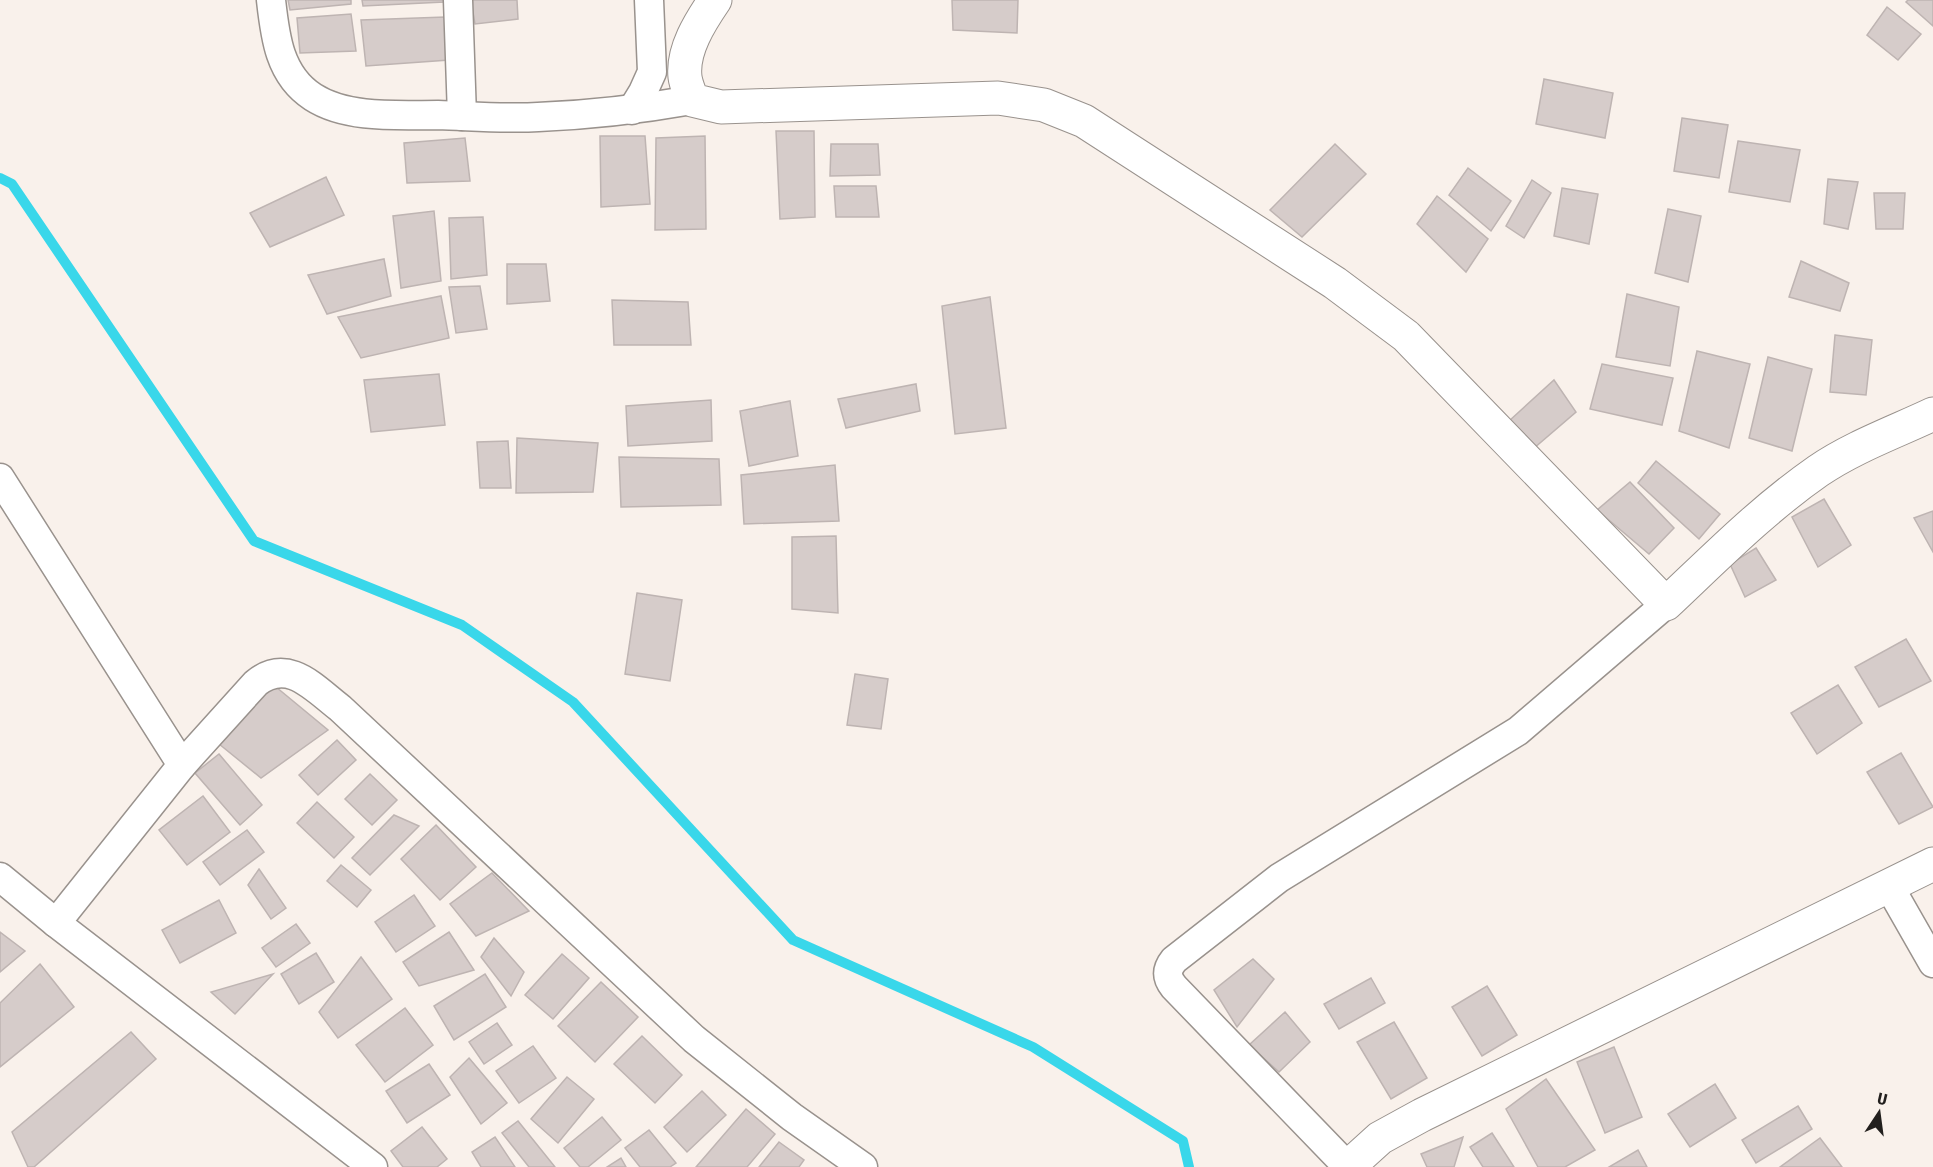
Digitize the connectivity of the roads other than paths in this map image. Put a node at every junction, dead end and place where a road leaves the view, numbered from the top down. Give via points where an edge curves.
1 (271, 0) edge
2 (458, 0) edge
3 (649, 0) edge
4 (716, 0) edge
5 (692, 100) junction
6 (632, 110) junction
7 (462, 116) junction
8 (1933, 414) edge
9 (0, 478) edge
10 (1665, 604) junction
11 (182, 765) junction
12 (1933, 864) edge
13 (0, 877) edge
14 (1888, 886) junction
15 (57, 923) junction
16 (1933, 963) edge
17 (373, 1167) edge
18 (863, 1167) edge
19 (1348, 1167) edge

1 - 7 street via 281,58 294,80 312,96 333,106 362,112
2 - 7 street
3 - 6 street via 652,72
4 - 5 street via 689,48 685,80
5 - 6 street
5 - 10 street via 721,107 998,98 1044,105 1084,121 1335,283 1406,336
6 - 7 street via 536,118
8 - 10 street via 1819,470 1762,514
9 - 11 street
10 - 19 street via 1518,731 1279,878 1168,967 1169,981 1174,987
11 - 15 street
11 - 18 street via 267,674 285,673 301,679 340,708 694,1038 792,1117
12 - 14 street
13 - 15 street
14 - 16 street
14 - 19 street via 1431,1110 1380,1138
15 - 17 street

